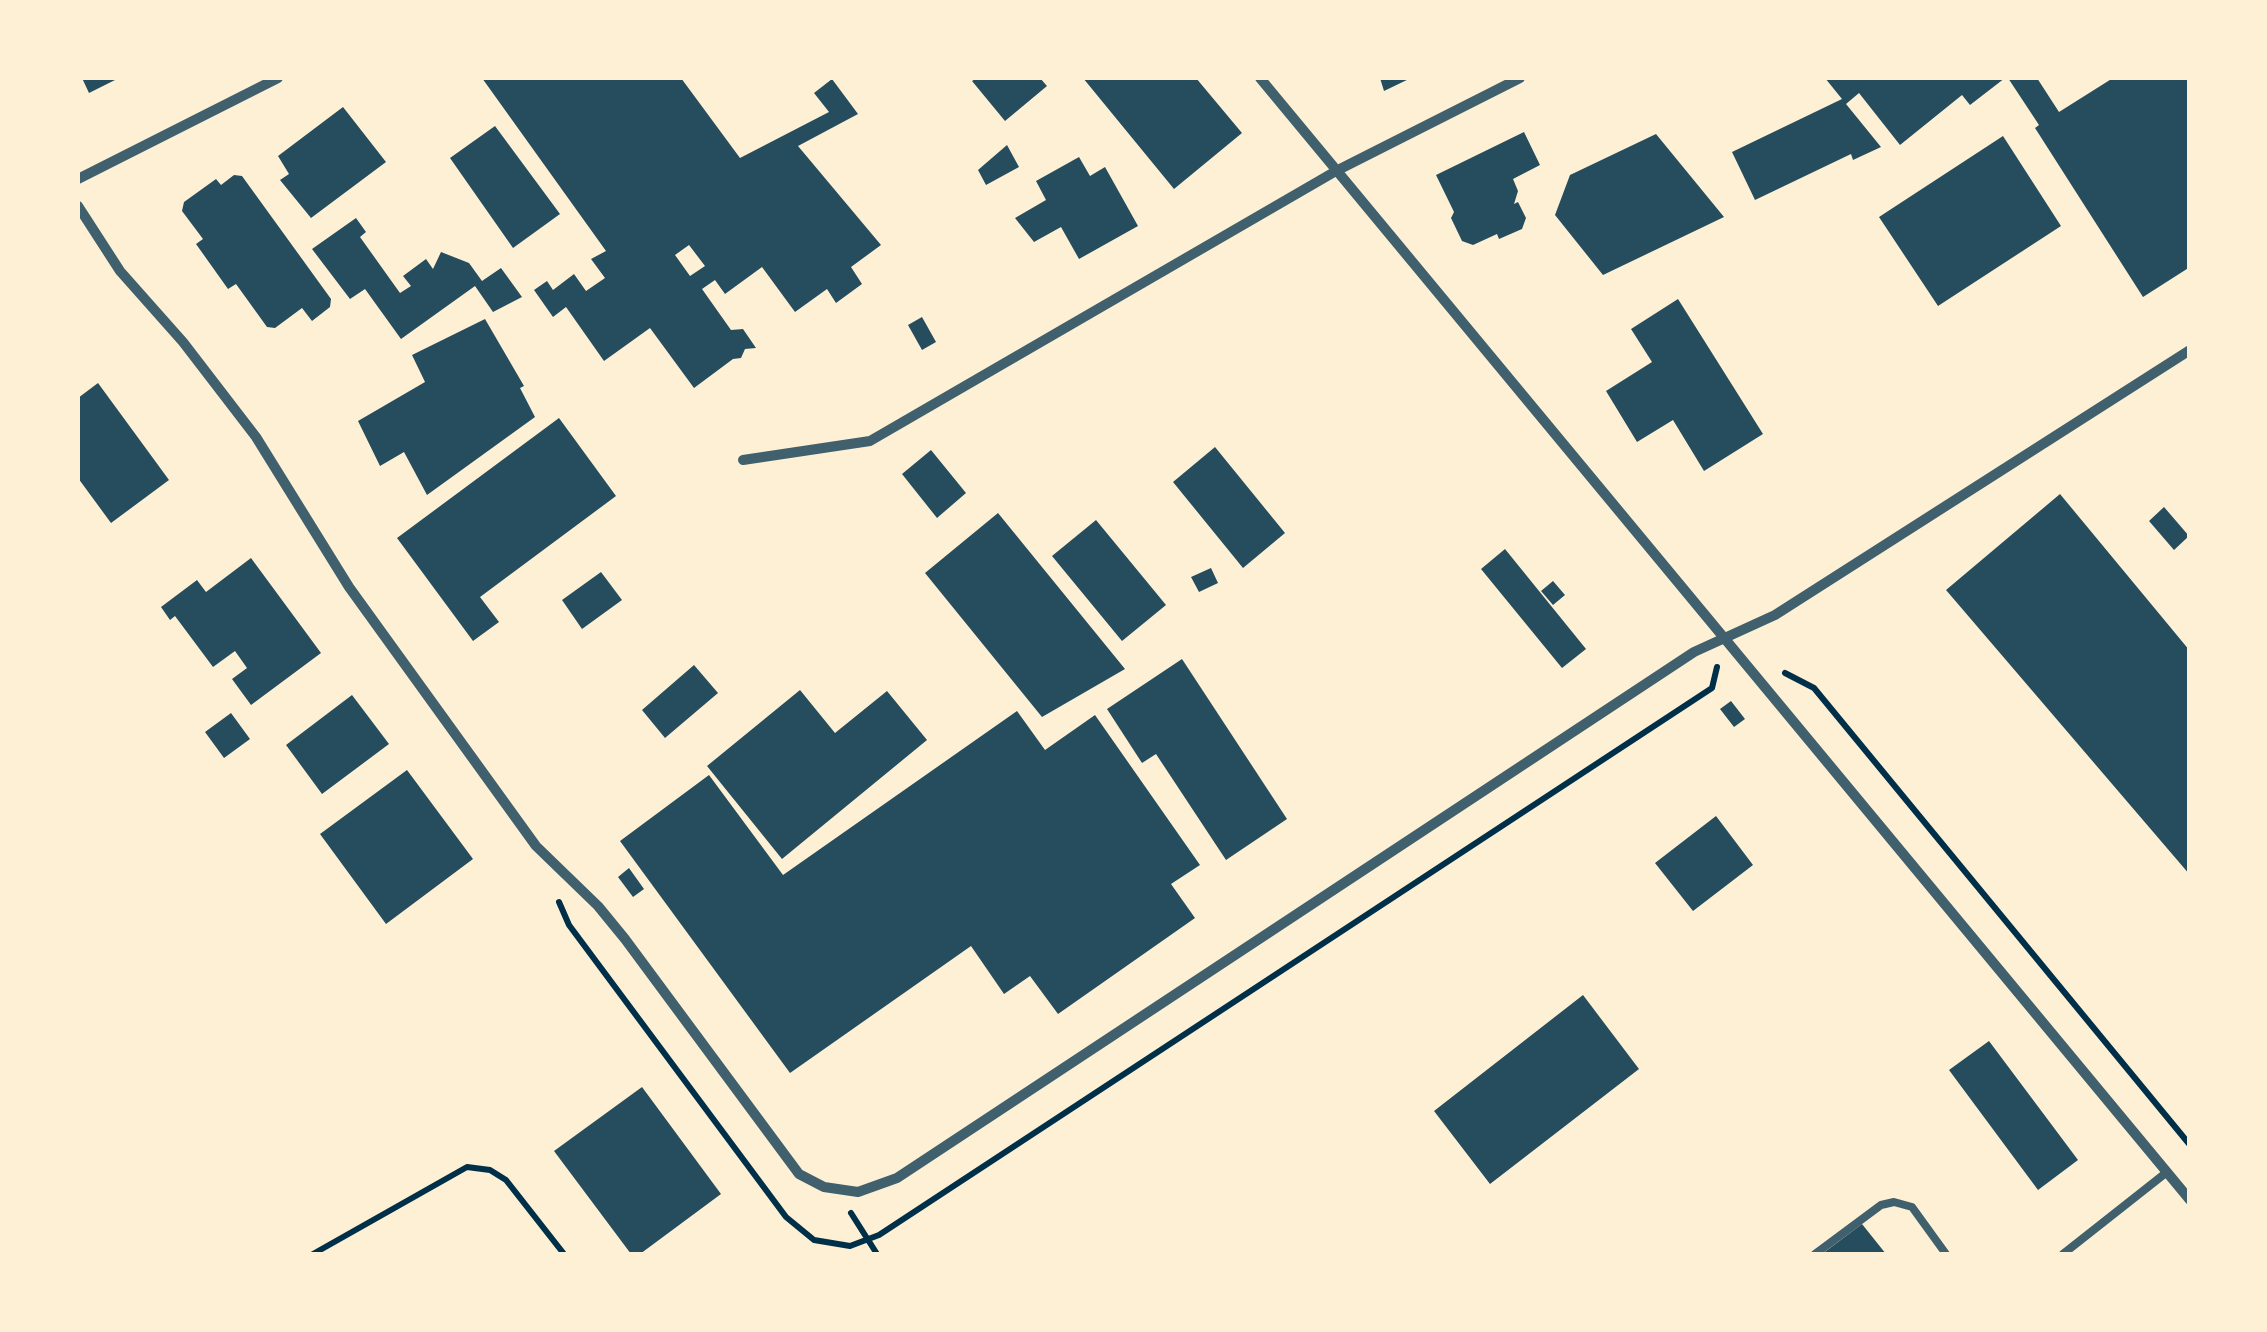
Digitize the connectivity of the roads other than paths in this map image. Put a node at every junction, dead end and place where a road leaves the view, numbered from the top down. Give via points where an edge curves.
1 (278, 78) edge
2 (1260, 78) edge
3 (1520, 78) edge
4 (1336, 171) junction
5 (78, 179) edge
6 (78, 206) edge
7 (2190, 350) edge
8 (743, 460) dead end
9 (1724, 640) junction
10 (2167, 1172) junction
11 (2190, 1200) edge
12 (1815, 1254) edge
13 (1946, 1254) edge
14 (2063, 1254) edge

1 - 5 street
2 - 4 street
3 - 4 street
4 - 8 street via 870,441
4 - 9 street
6 - 9 street via 120,271 256,436 349,588 536,846 616,928 799,1174 838,1190 858,1192 897,1178 1694,652
7 - 9 street via 1774,615
9 - 10 street
10 - 11 street
10 - 14 lane
12 - 13 lane via 1880,1204 1894,1202 1912,1207

